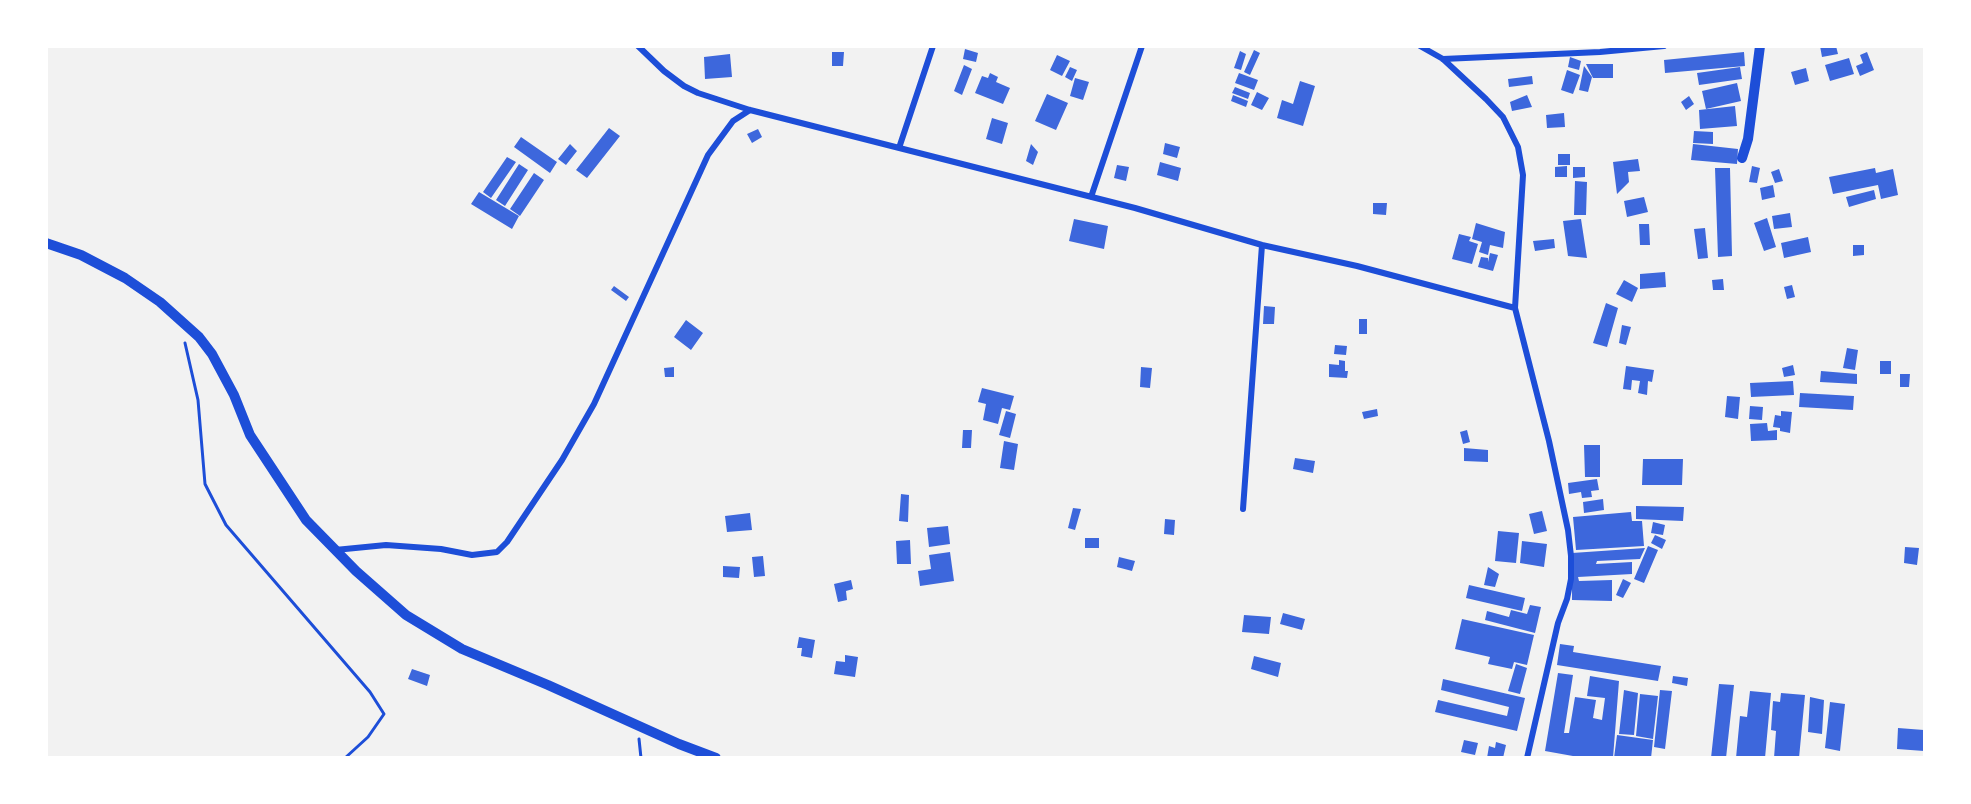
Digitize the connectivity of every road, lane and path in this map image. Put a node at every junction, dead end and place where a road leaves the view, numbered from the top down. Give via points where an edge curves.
1 (639, 46) edge
2 (933, 46) edge
3 (1142, 46) edge
4 (1420, 46) edge
5 (1664, 46) edge
6 (1760, 46) edge
7 (1443, 59) junction
8 (750, 110) junction
9 (899, 148) junction
10 (1742, 158) dead end
11 (1091, 197) junction
12 (46, 243) edge
13 (1262, 244) junction
14 (1515, 308) junction
15 (180, 319) junction
16 (1243, 509) dead end
17 (335, 550) junction
18 (345, 758) edge
19 (716, 758) edge
20 (1527, 758) edge

1 - 8 street via 684,86
2 - 9 street
3 - 11 street
4 - 7 street
5 - 7 street
6 - 10 street
7 - 14 street via 1503,117 1518,147 1523,175
8 - 9 street
8 - 17 street via 733,121 708,155 594,404 507,542 497,552 472,555 386,545
9 - 11 street
11 - 13 street
12 - 15 street via 81,255 125,278
13 - 14 street
13 - 16 street
14 - 20 street via 1549,441 1571,556 1567,599
15 - 17 street via 212,354 250,435 306,520
15 - 18 path via 198,400 205,484 226,525 370,692 384,714 368,737
17 - 19 street via 406,615 438,636

